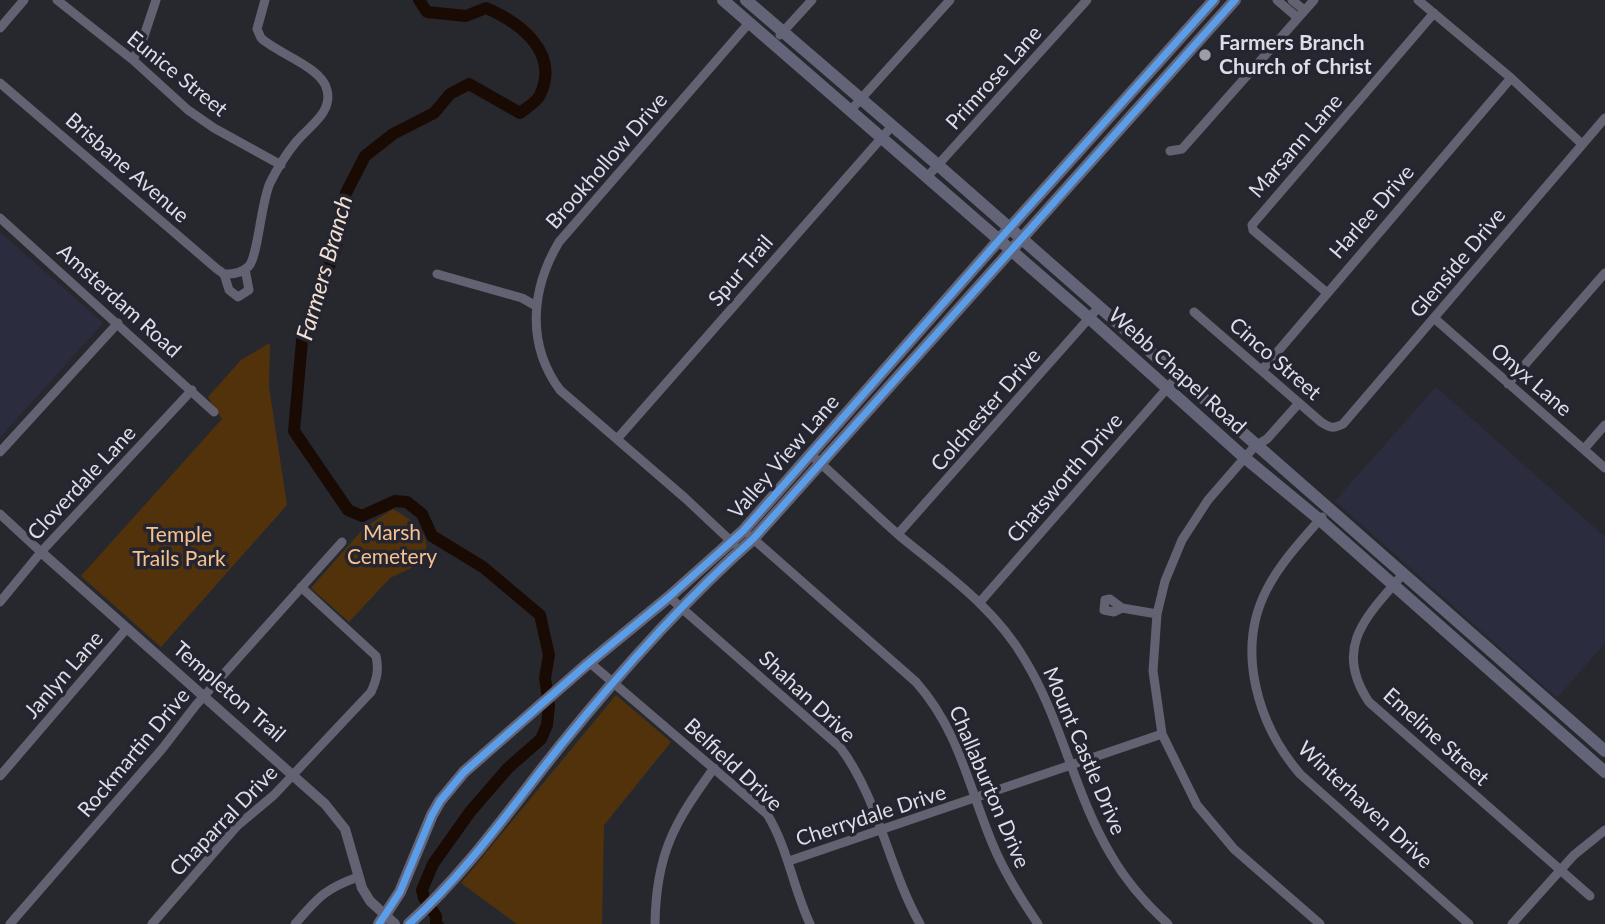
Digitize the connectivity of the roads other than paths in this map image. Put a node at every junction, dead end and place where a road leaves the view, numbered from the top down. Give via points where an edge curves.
1 (24, 0) edge
2 (57, 0) edge
3 (156, 0) edge
4 (265, 0) edge
5 (723, 0) edge
6 (746, 0) edge
7 (812, 0) edge
8 (950, 0) edge
9 (1087, 0) edge
10 (1214, 0) edge
11 (1235, 0) edge
12 (1276, 0) edge
13 (1292, 0) edge
14 (1314, 0) edge
15 (1418, 0) edge
16 (1434, 13) junction
17 (1301, 14) junction
18 (749, 23) junction
19 (0, 28) edge
20 (783, 33) junction
21 (772, 44) junction
22 (132, 60) junction
23 (1511, 78) junction
24 (0, 83) edge
25 (862, 100) junction
26 (850, 111) junction
27 (1605, 118) edge
28 (892, 126) junction
29 (881, 138) junction
30 (1092, 138) junction
31 (1582, 144) junction
32 (1103, 147) junction
33 (1170, 151) dead end
34 (281, 165) junction
35 (939, 166) junction
36 (928, 177) junction
37 (0, 218) edge
38 (1009, 229) junction
39 (1021, 239) junction
40 (999, 240) junction
41 (1010, 251) junction
42 (245, 269) junction
43 (1605, 273) edge
44 (229, 274) junction
45 (437, 274) dead end
46 (1326, 292) junction
47 (536, 306) junction
48 (1194, 312) dead end
49 (1094, 313) junction
50 (1434, 318) junction
51 (118, 323) junction
52 (1262, 370) junction
53 (1177, 377) junction
54 (1508, 384) junction
55 (1168, 388) junction
56 (192, 390) junction
57 (1299, 403) junction
58 (214, 412) dead end
59 (1605, 425) edge
60 (1335, 428) joint
61 (617, 439) junction
62 (1255, 446) junction
63 (1584, 449) junction
64 (0, 452) edge
65 (810, 454) junction
66 (1245, 458) junction
67 (821, 463) junction
68 (1605, 468) edge
69 (0, 514) edge
70 (1324, 515) junction
71 (898, 534) junction
72 (748, 535) junction
73 (342, 542) dead end
74 (736, 546) junction
75 (41, 552) junction
76 (1403, 574) junction
77 (1393, 586) junction
78 (301, 587) junction
79 (669, 597) junction
80 (0, 602) edge
81 (980, 602) junction
82 (1436, 603) junction
83 (681, 606) junction
84 (1122, 608) dead end
85 (1157, 614) junction
86 (1426, 615) junction
87 (127, 628) junction
88 (589, 662) junction
89 (613, 682) junction
90 (205, 696) junction
91 (1549, 702) junction
92 (1538, 715) junction
93 (1162, 734) junction
94 (1605, 751) edge
95 (1072, 766) junction
96 (714, 768) junction
97 (1605, 772) edge
98 (292, 774) junction
99 (0, 776) edge
100 (975, 799) junction
101 (881, 830) junction
102 (1605, 830) edge
103 (789, 861) junction
104 (1560, 870) junction
105 (358, 877) junction
106 (1590, 896) dead end
107 (388, 917) edge
108 (412, 922) edge
109 (10, 924) edge
110 (152, 924) edge
111 (295, 924) edge
112 (655, 924) edge
113 (810, 924) edge
114 (920, 924) edge
115 (1038, 924) edge
116 (1168, 924) edge
117 (1320, 924) edge
118 (1469, 924) edge
119 (1512, 924) edge

1 - 19 street
2 - 22 street, Eunice Street
3 - 22 street
4 - 34 street via 257,29 261,38 317,73 328,93 321,116
5 - 18 main road, Webb Chapel Road
6 - 20 main road, Webb Chapel Road
7 - 20 street
8 - 25 street
9 - 35 street, Primrose Lane
10 - 30 main road, Valley View Lane
11 - 32 main road, Valley View Lane
12 - 17 street
13 - 17 street
14 - 17 street
15 - 16 street
16 - 23 street
16 - 46 street, Marsann Lane via 1252,225
17 - 33 street via 1182,149
18 - 21 main road, Webb Chapel Road
18 - 47 street, Brookhollow Drive via 559,242 543,273
20 - 21 street
20 - 25 main road, Webb Chapel Road
21 - 26 main road, Webb Chapel Road
22 - 34 street, Eunice Street via 197,116
23 - 31 street
23 - 46 street, Harlee Drive
24 - 44 street, Brisbane Avenue
25 - 26 street
25 - 28 main road, Webb Chapel Road
26 - 29 main road, Webb Chapel Road
27 - 31 street, Glenside Drive
28 - 29 street, Spur Trail
28 - 35 main road, Webb Chapel Road
29 - 36 main road, Webb Chapel Road
29 - 61 street, Spur Trail
30 - 32 main road
30 - 38 main road, Valley View Lane
31 - 50 street, Glenside Drive
32 - 39 main road, Valley View Lane
34 - 42 street via 269,186 253,258
35 - 36 street, Primrose Lane
35 - 38 main road, Webb Chapel Road
36 - 40 main road, Webb Chapel Road
37 - 51 street, Amsterdam Road
38 - 39 main road, Webb Chapel Road
38 - 40 main road, Valley View Lane
39 - 41 main road, Valley View Lane
39 - 49 main road, Webb Chapel Road
40 - 41 main road, Webb Chapel Road
40 - 65 main road, Valley View Lane
41 - 49 main road, Webb Chapel Road
41 - 67 main road, Valley View Lane
42 - 44 street
42 - 44 street, Brisbane Avenue via 248,290 238,297 229,290
43 - 54 street
45 - 47 street
46 - 52 street, Harlee Drive
47 - 61 street, Brookhollow Drive via 539,340 553,380
48 - 52 street, Cinco Street
49 - 53 main road, Webb Chapel Road
49 - 55 main road, Webb Chapel Road
49 - 71 street, Colchester Drive
50 - 54 street, Onyx Lane
50 - 60 street, Glenside Drive
51 - 56 street, Amsterdam Road
51 - 64 street
52 - 57 street, Cinco Street
53 - 55 street, Chatsworth Drive
53 - 62 main road, Webb Chapel Road
54 - 63 street, Onyx Lane
55 - 66 main road, Webb Chapel Road
55 - 81 street, Chatsworth Drive
56 - 58 street, Amsterdam Road
56 - 75 street, Cloverdale Lane
57 - 60 street, Cinco Street
57 - 62 street via 1268,439
59 - 63 street
61 - 74 street, Brookhollow Drive
62 - 66 street
62 - 70 main road, Webb Chapel Road
63 - 68 street, Onyx Lane
65 - 67 street, Mount Castle Drive
65 - 72 main road, Valley View Lane
66 - 70 main road, Webb Chapel Road
66 - 85 street via 1208,500 1182,540
67 - 71 street, Mount Castle Drive
67 - 72 main road, Valley View Lane
69 - 75 street, Templeton Trail
70 - 76 main road, Webb Chapel Road
70 - 77 main road, Webb Chapel Road
70 - 118 street, Winterhaven Drive via 1280,567 1260,604 1253,674 1265,717 1300,774
71 - 81 street, Mount Castle Drive
72 - 74 main road, Valley View Lane
72 - 100 street, Challaburton Drive via 916,682 946,723
73 - 78 street, Rockmartin Drive
74 - 79 main road, Valley View Lane
74 - 83 main road, Valley View Lane
75 - 80 street, Cloverdale Lane
75 - 87 street, Templeton Trail
76 - 77 street, Emeline Street
76 - 82 main road, Webb Chapel Road
77 - 86 main road, Webb Chapel Road
77 - 104 street, Emeline Street via 1354,642 1354,673 1360,689 1369,702
78 - 90 street, Rockmartin Drive
78 - 98 street, Chaparral Drive via 376,656 379,669 371,692
79 - 83 street, Shahan Drive
79 - 88 main road, Valley View Lane
81 - 95 street, Mount Castle Drive via 1010,636 1044,693
82 - 86 main road
82 - 91 main road, Webb Chapel Road
83 - 89 main road, Valley View Lane
83 - 101 street, Shahan Drive via 840,747 854,766
84 - 85 street
85 - 93 street via 1153,671
86 - 92 main road, Webb Chapel Road
87 - 90 street, Templeton Trail
87 - 99 street, Janlyn Lane
88 - 89 street, Belfield Drive
88 - 107 main road, Valley View Lane via 464,772 440,801
89 - 96 street, Belfield Drive
89 - 108 main road, Valley View Lane via 439,896
90 - 98 street, Templeton Trail
90 - 109 street, Rockmartin Drive
91 - 92 main road
91 - 94 main road, Webb Chapel Road
92 - 97 main road, Webb Chapel Road
93 - 95 street, Cherrydale Drive
93 - 117 street via 1197,805 1214,827
95 - 100 street, Cherrydale Drive
95 - 116 street, Mount Castle Drive via 1123,875
96 - 103 street, Belfield Drive via 767,814
96 - 112 street via 679,817 664,853
98 - 105 street, Templeton Trail via 345,829
98 - 110 street, Chaparral Drive via 237,826
100 - 101 street, Cherrydale Drive
100 - 115 street, Challaburton Drive via 1007,876
101 - 103 street, Cherrydale Drive
101 - 114 street, Shahan Drive
102 - 104 street
103 - 113 street, Belfield Drive
104 - 106 street, Emeline Street
104 - 119 street
105 - 107 street, Templeton Trail via 370,901
105 - 111 street via 333,886

